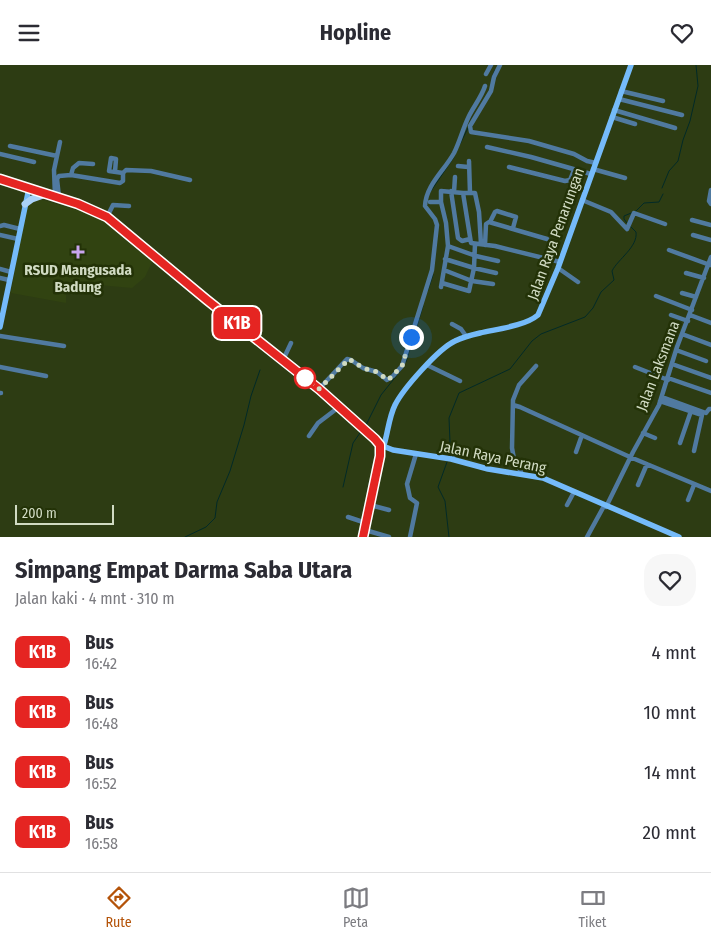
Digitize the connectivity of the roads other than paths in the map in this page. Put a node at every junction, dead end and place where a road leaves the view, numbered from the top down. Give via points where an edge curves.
1 (492, 65) edge
2 (500, 65) edge
3 (631, 65) edge
4 (486, 74) dead end
5 (485, 86) dead end
6 (621, 91) junction
7 (618, 99) junction
8 (663, 101) dead end
9 (473, 108) junction
10 (479, 111) junction
11 (614, 111) junction
12 (682, 115) dead end
13 (612, 117) junction
14 (635, 124) dead end
15 (676, 128) dead end
16 (60, 142) dead end
17 (10, 146) dead end
18 (487, 147) dead end
19 (0, 154) edge
20 (57, 156) junction
21 (469, 161) dead end
22 (34, 162) dead end
23 (93, 164) dead end
24 (458, 166) dead end
25 (468, 167) junction
26 (510, 167) dead end
27 (593, 169) junction
28 (574, 170) junction
29 (115, 172) dead end
30 (123, 173) junction
31 (71, 175) junction
32 (455, 177) dead end
33 (625, 178) dead end
34 (0, 179) edge
35 (190, 180) dead end
36 (29, 188) junction
37 (711, 190) edge
38 (453, 192) junction
39 (46, 193) junction
40 (463, 193) junction
41 (470, 193) junction
42 (57, 197) junction
43 (582, 201) junction
44 (430, 202) dead end
45 (441, 202) junction
46 (711, 203) edge
47 (25, 204) junction
48 (130, 206) dead end
49 (107, 217) junction
50 (692, 220) dead end
51 (490, 222) junction
52 (665, 224) dead end
53 (528, 225) dead end
54 (711, 225) edge
55 (0, 227) edge
56 (513, 228) junction
57 (20, 229) junction
58 (525, 231) junction
59 (0, 235) edge
60 (693, 235) dead end
61 (18, 239) junction
62 (470, 239) junction
63 (547, 239) dead end
64 (711, 240) edge
65 (475, 244) junction
66 (483, 245) junction
67 (448, 246) junction
68 (669, 250) dead end
69 (476, 256) junction
70 (711, 257) edge
71 (445, 259) junction
72 (498, 261) dead end
73 (710, 264) edge
74 (559, 265) junction
75 (474, 268) junction
76 (0, 269) edge
77 (444, 270) junction
78 (11, 272) junction
79 (496, 273) dead end
80 (686, 273) dead end
81 (0, 278) edge
82 (704, 278) junction
83 (9, 280) junction
84 (472, 281) junction
85 (578, 282) dead end
86 (483, 283) junction
87 (493, 284) dead end
88 (482, 289) dead end
89 (682, 293) dead end
90 (656, 297) dead end
91 (696, 297) junction
92 (691, 313) junction
93 (671, 315) dead end
94 (688, 321) junction
95 (711, 323) edge
96 (452, 324) dead end
97 (0, 327) edge
98 (682, 334) junction
99 (0, 336) edge
100 (466, 336) junction
101 (291, 343) dead end
102 (711, 345) edge
103 (64, 346) dead end
104 (676, 350) junction
105 (282, 360) junction
106 (706, 361) dead end
107 (672, 364) junction
108 (427, 365) junction
109 (536, 366) dead end
110 (0, 367) edge
111 (635, 367) dead end
112 (46, 376) dead end
113 (711, 378) edge
114 (668, 379) junction
115 (460, 381) dead end
116 (319, 389) junction
117 (711, 393) edge
118 (661, 399) junction
119 (513, 405) junction
120 (339, 407) junction
121 (711, 409) edge
122 (690, 411) junction
123 (643, 433) junction
124 (582, 435) junction
125 (309, 436) dead end
126 (655, 438) dead end
127 (680, 443) dead end
128 (454, 445) dead end
129 (382, 447) junction
130 (576, 451) dead end
131 (694, 451) dead end
132 (416, 455) junction
133 (630, 457) junction
134 (452, 459) junction
135 (647, 464) junction
136 (522, 474) junction
137 (638, 485) dead end
138 (694, 485) junction
139 (711, 491) edge
140 (574, 492) junction
141 (688, 500) dead end
142 (370, 505) junction
143 (567, 505) dead end
144 (605, 506) junction
145 (389, 510) dead end
146 (348, 517) dead end
147 (365, 530) edge
148 (667, 535) edge
149 (389, 537) edge
150 (410, 537) edge
151 (587, 537) edge
152 (679, 537) edge

1 - 4 street
2 - 10 street via 491,91
3 - 6 main road, Jalan Raya Penarungan
5 - 9 street
6 - 7 main road, Jalan Raya Penarungan
6 - 8 street
7 - 11 main road, Jalan Raya Penarungan
7 - 12 street
9 - 10 street
9 - 116 street via 454,153 430,187 426,200 425,206 437,225 432,270 402,366 386,380 377,372 349,359
10 - 27 street via 470,128 472,132 529,141 574,154
11 - 13 main road, Jalan Raya Penarungan
11 - 15 street
13 - 14 street
13 - 27 main road, Jalan Raya Penarungan
16 - 20 street
17 - 20 street
18 - 28 street
19 - 22 street
20 - 42 street via 54,170
21 - 25 street
23 - 31 street via 79,163
24 - 25 street
25 - 41 street
26 - 28 street via 565,181 570,180
27 - 28 street
27 - 33 street
27 - 43 main road, Jalan Raya Penarungan
29 - 30 street
30 - 31 street via 120,183
30 - 35 street via 126,170 151,171
31 - 42 street via 58,177
32 - 38 street
34 - 36 highway
36 - 39 highway
36 - 47 main road
37 - 46 street
38 - 40 street
38 - 45 street via 441,191
38 - 62 street via 458,238 462,241
39 - 42 highway
39 - 47 highway
40 - 41 street
40 - 62 street
41 - 66 street via 476,194
42 - 49 highway
43 - 52 street via 611,212 627,229 634,213
43 - 74 main road, Jalan Raya Penarungan
44 - 45 street
45 - 67 street
47 - 57 main road
48 - 49 street via 113,205
49 - 105 highway
50 - 54 street
51 - 56 street
51 - 56 street via 497,211 516,217
51 - 66 street via 486,224
53 - 58 street
55 - 57 street
56 - 58 street
57 - 61 main road
58 - 63 street
59 - 61 street
60 - 64 street
61 - 78 main road
62 - 65 street
65 - 66 street
65 - 69 street
66 - 74 street via 495,245
67 - 69 street
67 - 71 street
68 - 73 street
69 - 72 street
69 - 75 street
70 - 73 street, Jalan Laksmana
71 - 75 street
71 - 77 street
73 - 82 street, Jalan Laksmana
74 - 85 street
74 - 100 main road, Jalan Raya Penarungan via 536,317
75 - 79 street
75 - 84 street
76 - 78 street
77 - 84 street
77 - 84 street via 441,285 468,291
78 - 83 main road
80 - 82 street
81 - 83 street
82 - 91 street, Jalan Laksmana
83 - 97 main road
84 - 86 street
86 - 87 street
86 - 88 street
89 - 91 street
90 - 92 street
91 - 92 street, Jalan Laksmana
92 - 94 street, Jalan Laksmana
92 - 95 street
93 - 94 street
94 - 98 street, Jalan Laksmana
96 - 100 street
98 - 102 street
98 - 104 street, Jalan Laksmana
99 - 103 street
100 - 108 main road, Jalan Raya Penarungan via 451,343
101 - 105 street
104 - 106 street
104 - 107 street, Jalan Laksmana
105 - 116 highway
107 - 113 street
107 - 114 street, Jalan Laksmana
108 - 115 street
108 - 129 main road, Jalan Raya Penarungan via 395,405
109 - 119 street via 520,385
110 - 112 street
111 - 114 street
114 - 117 street
114 - 118 street, Jalan Laksmana
116 - 120 highway
118 - 121 street via 706,413
118 - 122 street
118 - 123 street, Jalan Laksmana
119 - 124 street
119 - 136 street via 512,449
120 - 125 street via 318,423
120 - 129 highway
122 - 127 street
122 - 131 street via 702,415
123 - 126 street
123 - 133 street, Jalan Laksmana
124 - 130 street
124 - 133 street
128 - 134 street
129 - 132 main road, Jalan Raya Perang
129 - 142 highway
132 - 134 main road, Jalan Raya Perang
132 - 150 street via 407,484 410,498 416,503
133 - 135 street
133 - 144 street, Jalan Laksmana
134 - 136 main road, Jalan Raya Perang
135 - 137 street
135 - 138 street
136 - 140 main road, Jalan Raya Perang via 543,478
138 - 139 street
138 - 141 street
140 - 143 street
140 - 144 main road, Jalan Raya Perang
142 - 145 street
142 - 147 highway
144 - 148 main road, Jalan Raya Perang
144 - 151 street, Jalan Laksmana
146 - 147 street
147 - 149 street
148 - 152 main road, Jalan Raya Perang

